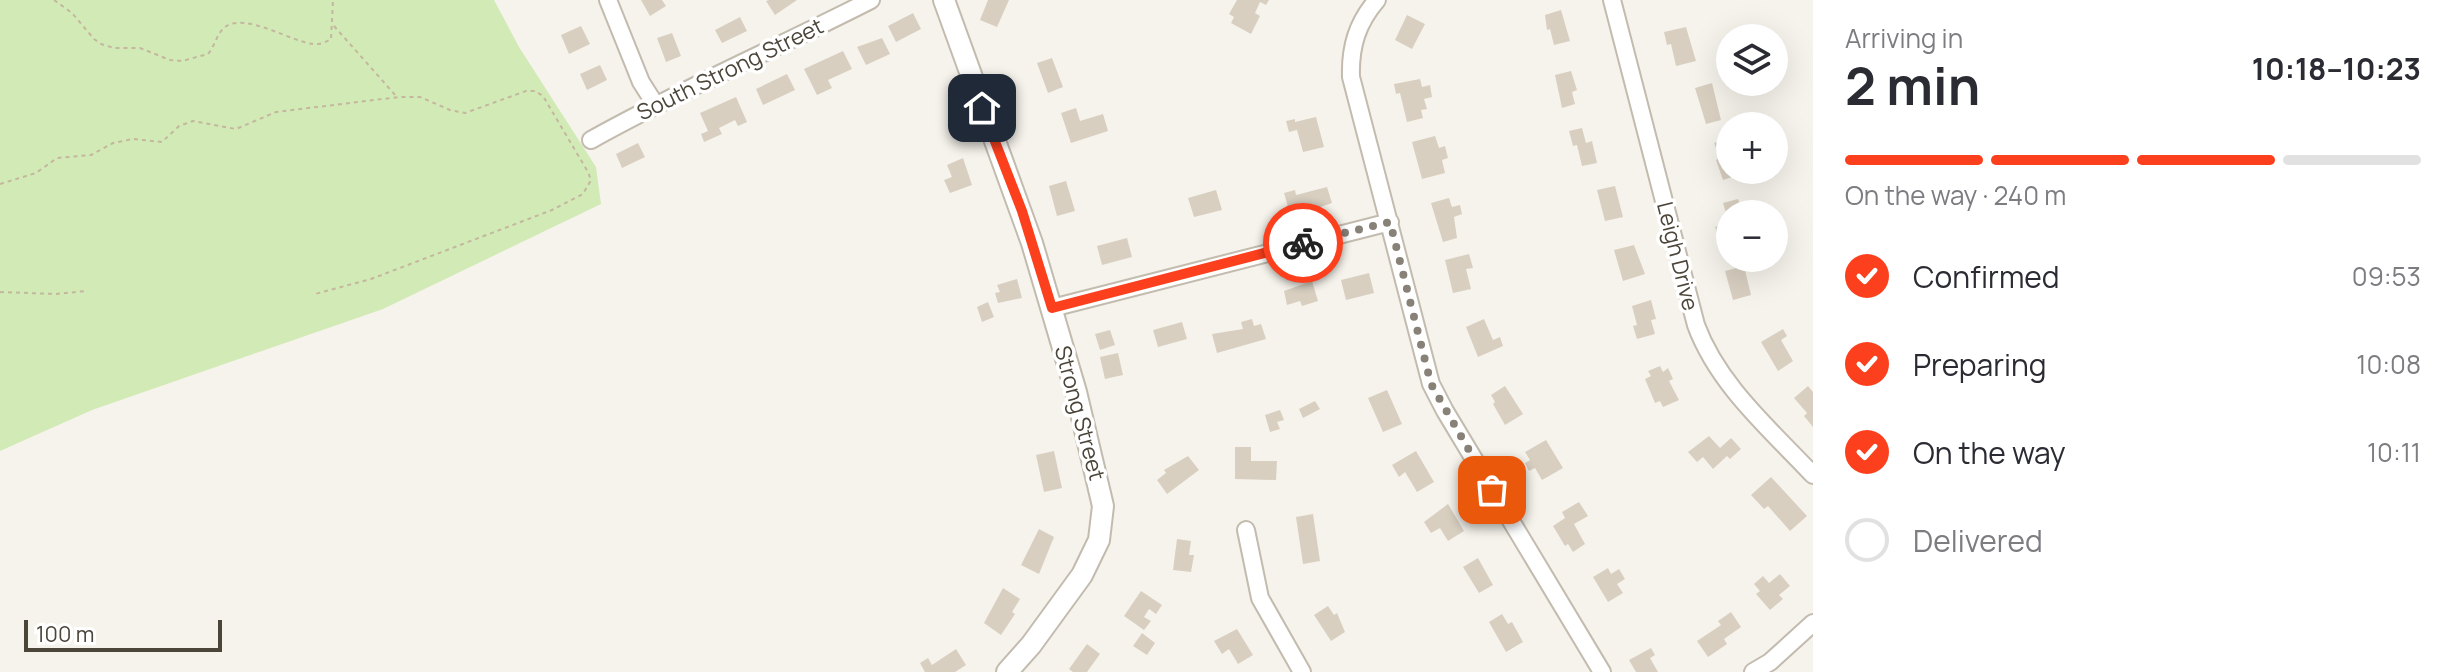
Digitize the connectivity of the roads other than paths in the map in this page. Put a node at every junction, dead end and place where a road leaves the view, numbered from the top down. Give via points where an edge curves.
1 (608, 0) edge
2 (871, 0) edge
3 (944, 0) edge
4 (1377, 0) edge
5 (1612, 0) edge
6 (655, 104) junction
7 (591, 140) dead end
8 (1390, 222) junction
9 (1052, 308) junction
10 (1813, 475) edge
11 (1246, 530) dead end
12 (1813, 623) edge
13 (1007, 672) edge
14 (1302, 672) edge
15 (1602, 672) edge
16 (1753, 672) edge

1 - 6 street
2 - 6 street, South Strong Street
3 - 9 street, Strong Street
4 - 8 street via 1358,27 1351,77
5 - 10 street, Leigh Drive via 1703,346 1731,387
6 - 7 street, South Strong Street
8 - 9 street
8 - 15 street via 1431,384
9 - 13 street, Strong Street via 1099,484 1102,526 1082,575
11 - 14 street via 1260,598
12 - 16 street

